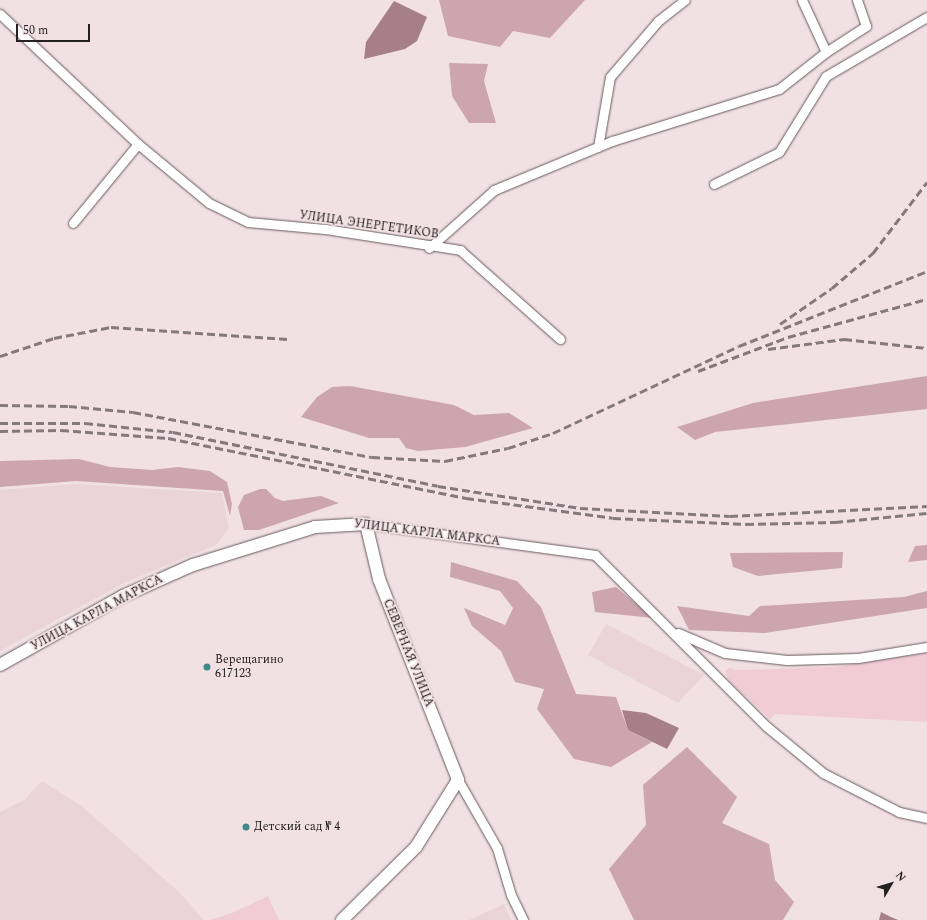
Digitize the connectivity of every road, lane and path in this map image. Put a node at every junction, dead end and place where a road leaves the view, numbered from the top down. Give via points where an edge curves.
1 (685, 0) edge
2 (802, 0) edge
3 (857, 0) edge
4 (0, 14) edge
5 (927, 17) edge
6 (826, 52) junction
7 (138, 144) junction
8 (598, 147) junction
9 (714, 184) dead end
10 (73, 223) dead end
11 (430, 248) junction
12 (560, 339) dead end
13 (366, 524) junction
14 (675, 632) junction
15 (927, 647) edge
16 (0, 665) edge
17 (458, 780) junction
18 (927, 818) edge
19 (342, 920) edge
20 (523, 920) edge

1 - 8 street via 658,21 610,77
2 - 6 street
3 - 6 street via 866,26
4 - 7 street, УЛИЦА ЭНЕРГЕТИКОВ
5 - 9 street via 826,76 780,152
6 - 8 street via 779,89
7 - 10 street
7 - 11 street, УЛИЦА ЭНЕРГЕТИКОВ via 209,203 248,222 325,229
8 - 11 street via 494,190
11 - 12 street, УЛИЦА ЭНЕРГЕТИКОВ via 460,250
13 - 14 street, УЛИЦА КАРЛА МАРКСА via 595,555
13 - 16 street, УЛИЦА КАРЛА МАРКСА via 315,527 193,564 123,596
13 - 17 street, СЕВЕРНАЯ УЛИЦА via 379,579
14 - 15 street via 725,653 787,660 858,658
14 - 18 street via 766,726 823,773 899,812
17 - 19 street via 416,847
17 - 20 street, СЕВЕРНАЯ УЛИЦА via 498,848

